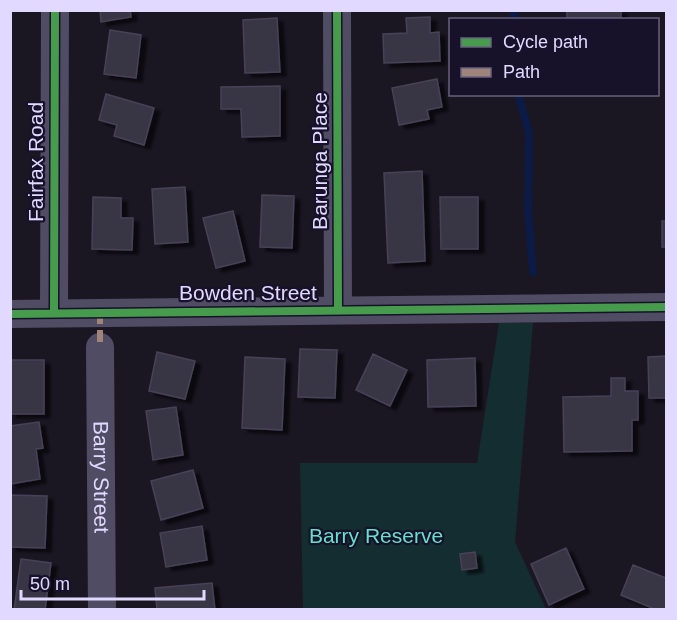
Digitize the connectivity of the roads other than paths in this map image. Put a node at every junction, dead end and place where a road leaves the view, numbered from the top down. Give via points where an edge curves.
1 (54, 10) edge
2 (337, 10) edge
3 (666, 307) edge
4 (338, 310) junction
5 (54, 313) junction
6 (10, 314) edge
7 (100, 346) dead end
8 (102, 609) edge

1 - 5 street, Fairfax Road
2 - 4 street, Barunga Place
3 - 4 street, Bowden Street
4 - 5 street, Bowden Street
5 - 6 street, Bowden Street
7 - 8 street, Barry Street

